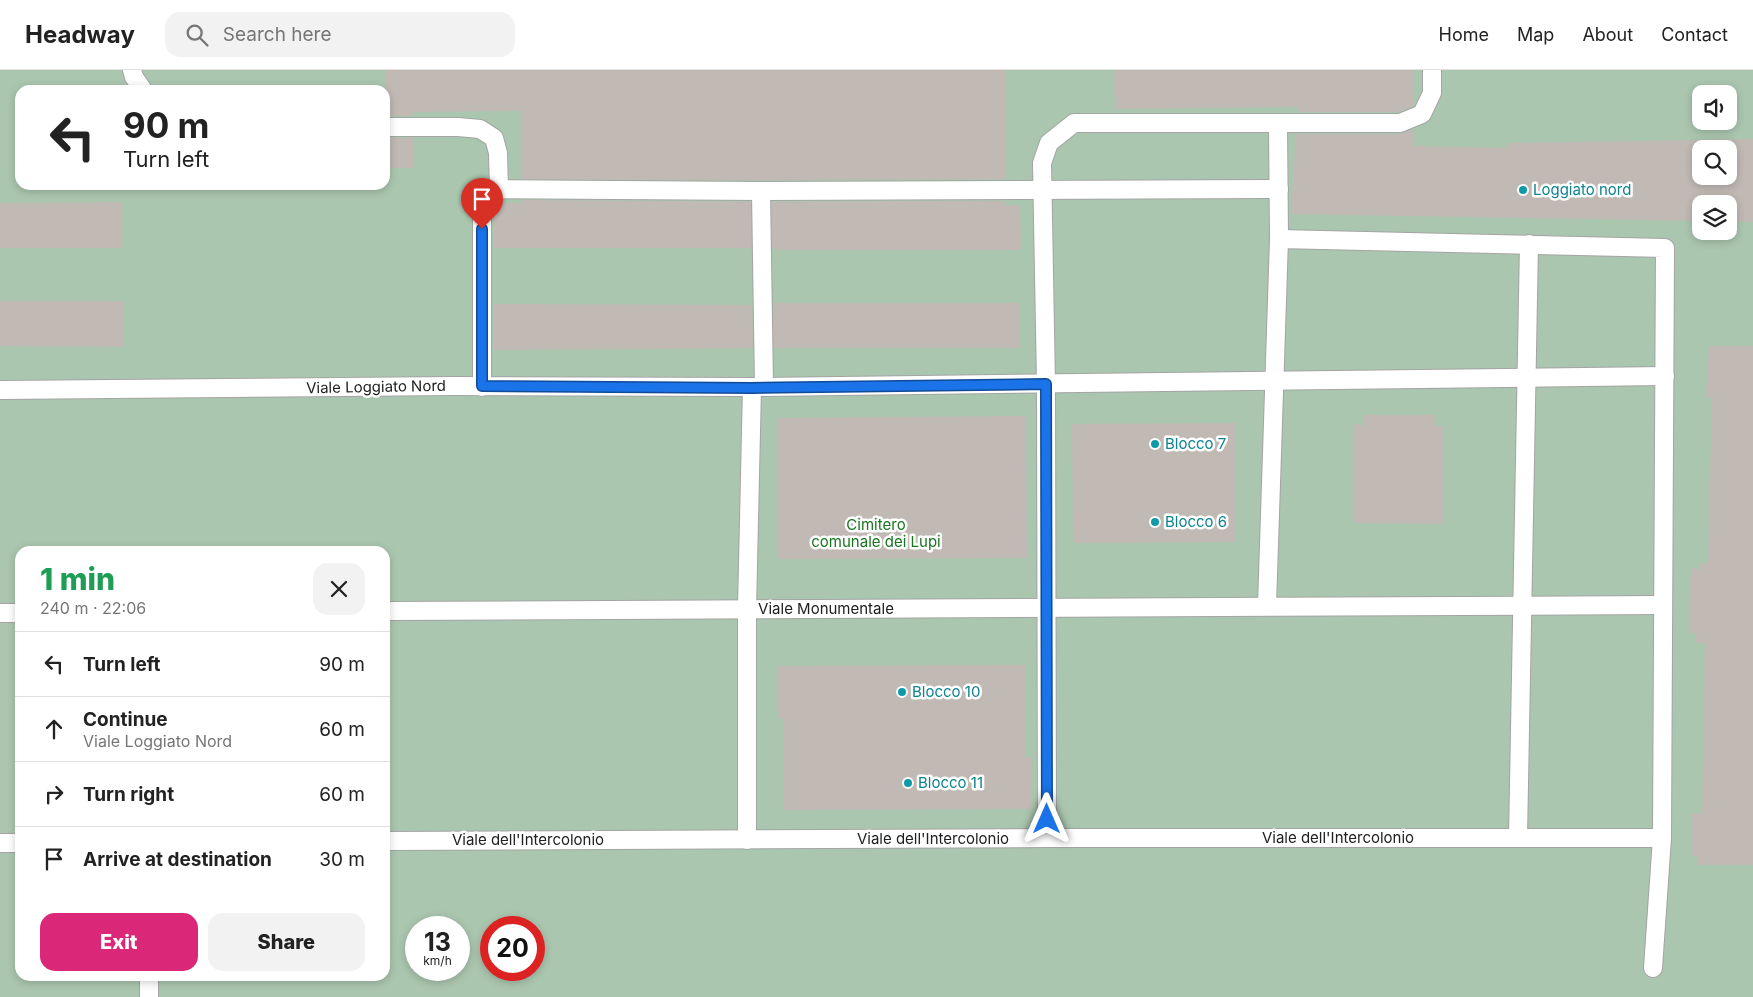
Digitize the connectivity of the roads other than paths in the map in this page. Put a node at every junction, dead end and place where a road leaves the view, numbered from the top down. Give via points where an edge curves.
1 (132, 70) edge
2 (1432, 70) edge
3 (140, 85) edge
4 (1278, 122) junction
5 (390, 127) edge
6 (499, 189) junction
7 (1043, 189) junction
8 (1279, 189) junction
9 (761, 191) junction
10 (1279, 240) junction
11 (1530, 244) junction
12 (1665, 376) junction
13 (1527, 378) junction
14 (1274, 381) junction
15 (1046, 384) junction
16 (482, 386) junction
17 (758, 387) junction
18 (0, 390) edge
19 (1663, 604) junction
20 (1522, 605) junction
21 (1267, 606) junction
22 (1046, 607) junction
23 (747, 609) junction
24 (390, 611) edge
25 (0, 613) edge
26 (15, 613) edge
27 (1047, 838) junction
28 (1518, 838) junction
29 (1662, 838) junction
30 (747, 840) junction
31 (390, 841) edge
32 (0, 843) edge
33 (15, 843) edge
34 (1654, 968) dead end
35 (149, 981) edge
36 (149, 997) edge

1 - 3 lane
2 - 4 lane via 1432,93 1422,114 1400,122
4 - 7 lane via 1074,123 1049,143 1042,163
4 - 8 lane
5 - 6 lane via 480,129 494,138 498,153
6 - 9 lane
6 - 16 lane via 482,189
7 - 8 lane
7 - 9 lane
7 - 15 lane
8 - 10 lane
9 - 17 lane
10 - 11 lane
10 - 14 lane
11 - 12 lane via 1665,248
11 - 13 lane
12 - 13 lane, Viale Loggiato Nord
12 - 19 lane
13 - 14 lane, Viale Loggiato Nord
13 - 20 lane
14 - 15 lane, Viale Loggiato Nord
14 - 21 lane
15 - 17 lane, Viale Loggiato Nord
15 - 22 lane
16 - 17 lane, Viale Loggiato Nord
16 - 18 lane, Viale Loggiato Nord
17 - 23 lane
19 - 20 lane, Viale Monumentale
19 - 29 lane
20 - 21 lane, Viale Monumentale
20 - 28 lane
21 - 22 lane, Viale Monumentale
22 - 23 lane, Viale Monumentale
22 - 27 lane
23 - 24 lane, Viale Monumentale
23 - 30 lane
25 - 26 lane
27 - 28 lane, Viale dell'Intercolonio
27 - 30 lane, Viale dell'Intercolonio
28 - 29 lane, Viale dell'Intercolonio
29 - 34 lane
30 - 31 lane, Viale dell'Intercolonio
32 - 33 lane
35 - 36 lane

